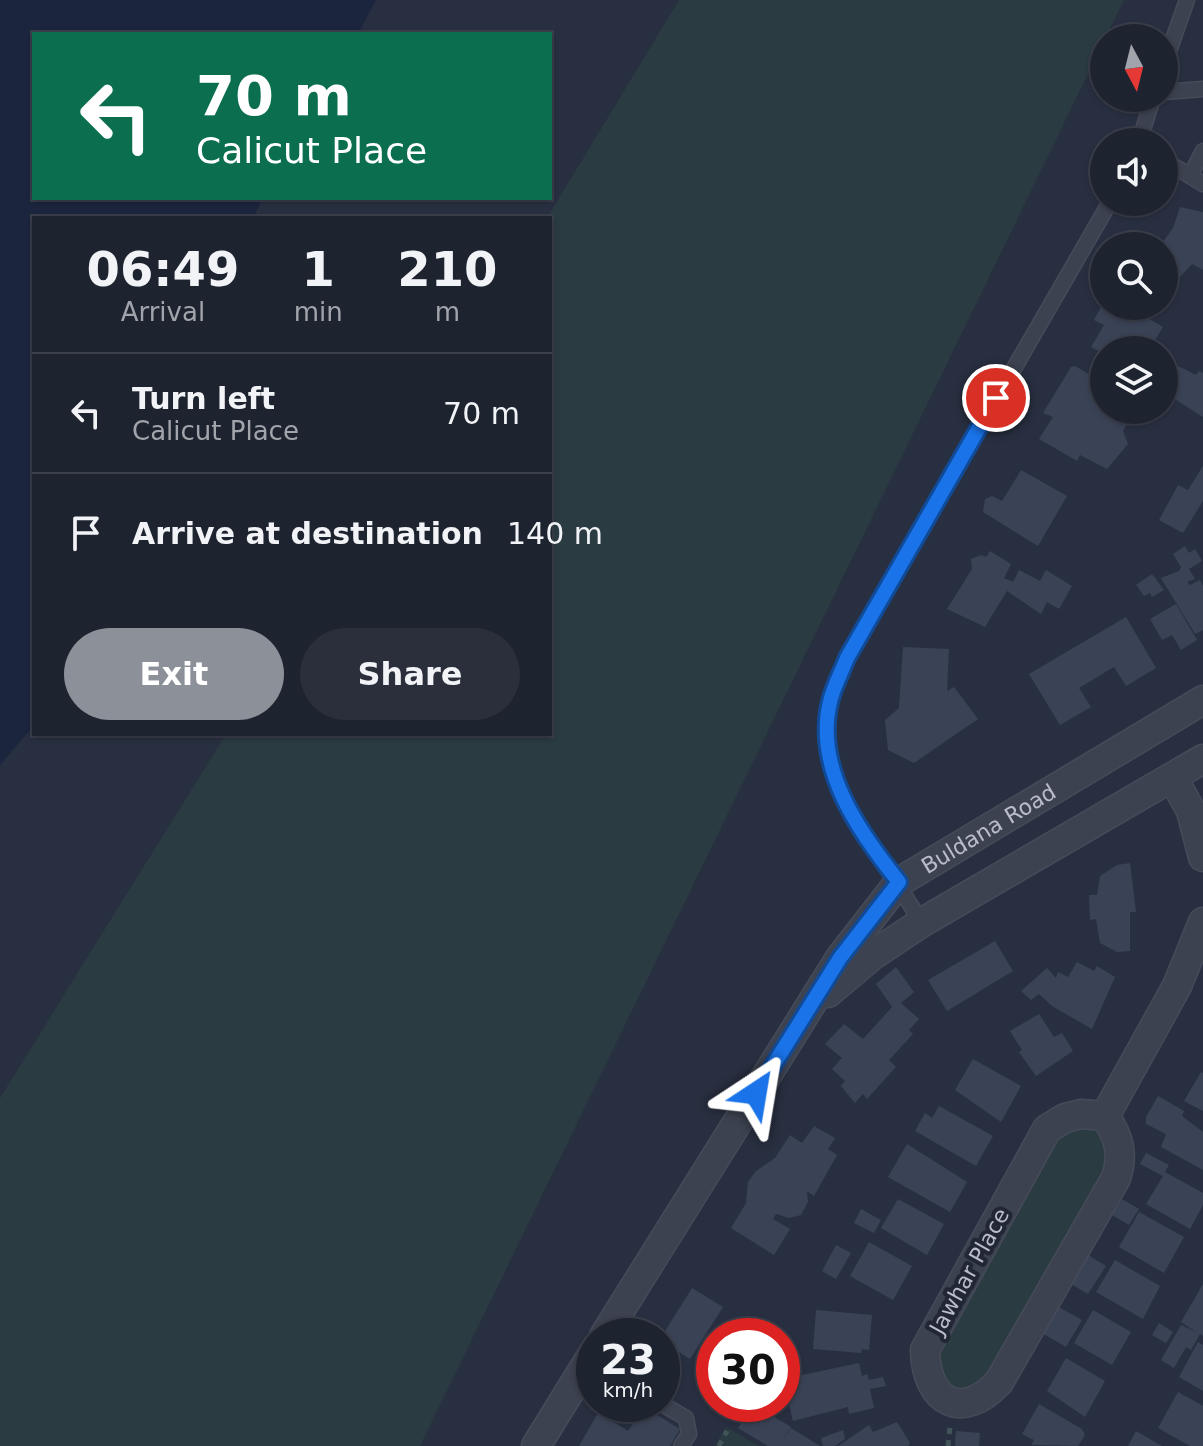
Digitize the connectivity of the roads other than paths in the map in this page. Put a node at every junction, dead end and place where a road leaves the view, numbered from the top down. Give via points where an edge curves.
1 (1187, 0) edge
2 (1178, 25) edge
3 (1203, 89) edge
4 (1178, 91) edge
5 (1203, 151) edge
6 (1178, 169) edge
7 (1196, 180) edge
8 (1102, 216) edge
9 (1203, 700) edge
10 (1203, 759) edge
11 (1173, 778) junction
12 (1203, 857) edge
13 (899, 882) junction
14 (1203, 922) edge
15 (921, 923) junction
16 (815, 1003) junction
17 (1105, 1116) junction
18 (615, 1318) edge
19 (576, 1394) edge
20 (680, 1414) edge
21 (536, 1446) edge
22 (681, 1446) edge

1 - 2 lane
3 - 4 lane
5 - 7 lane
6 - 7 lane
8 - 13 lane via 847,658 830,700 827,736 847,809
9 - 13 street, Buldana Road
10 - 11 street, Buldana Road
11 - 12 street via 1191,811
11 - 15 street, Buldana Road
13 - 15 lane
13 - 16 street, Buldana Road via 853,939
14 - 17 street via 1177,986
15 - 16 street, Buldana Road
16 - 18 street, Buldana Road
17 - 17 street, Jawhar Place via 1121,1148 1116,1178 999,1382 986,1396 969,1403 946,1401 930,1387 925,1350 1047,1129 1065,1118
19 - 21 street
20 - 22 lane via 689,1434

